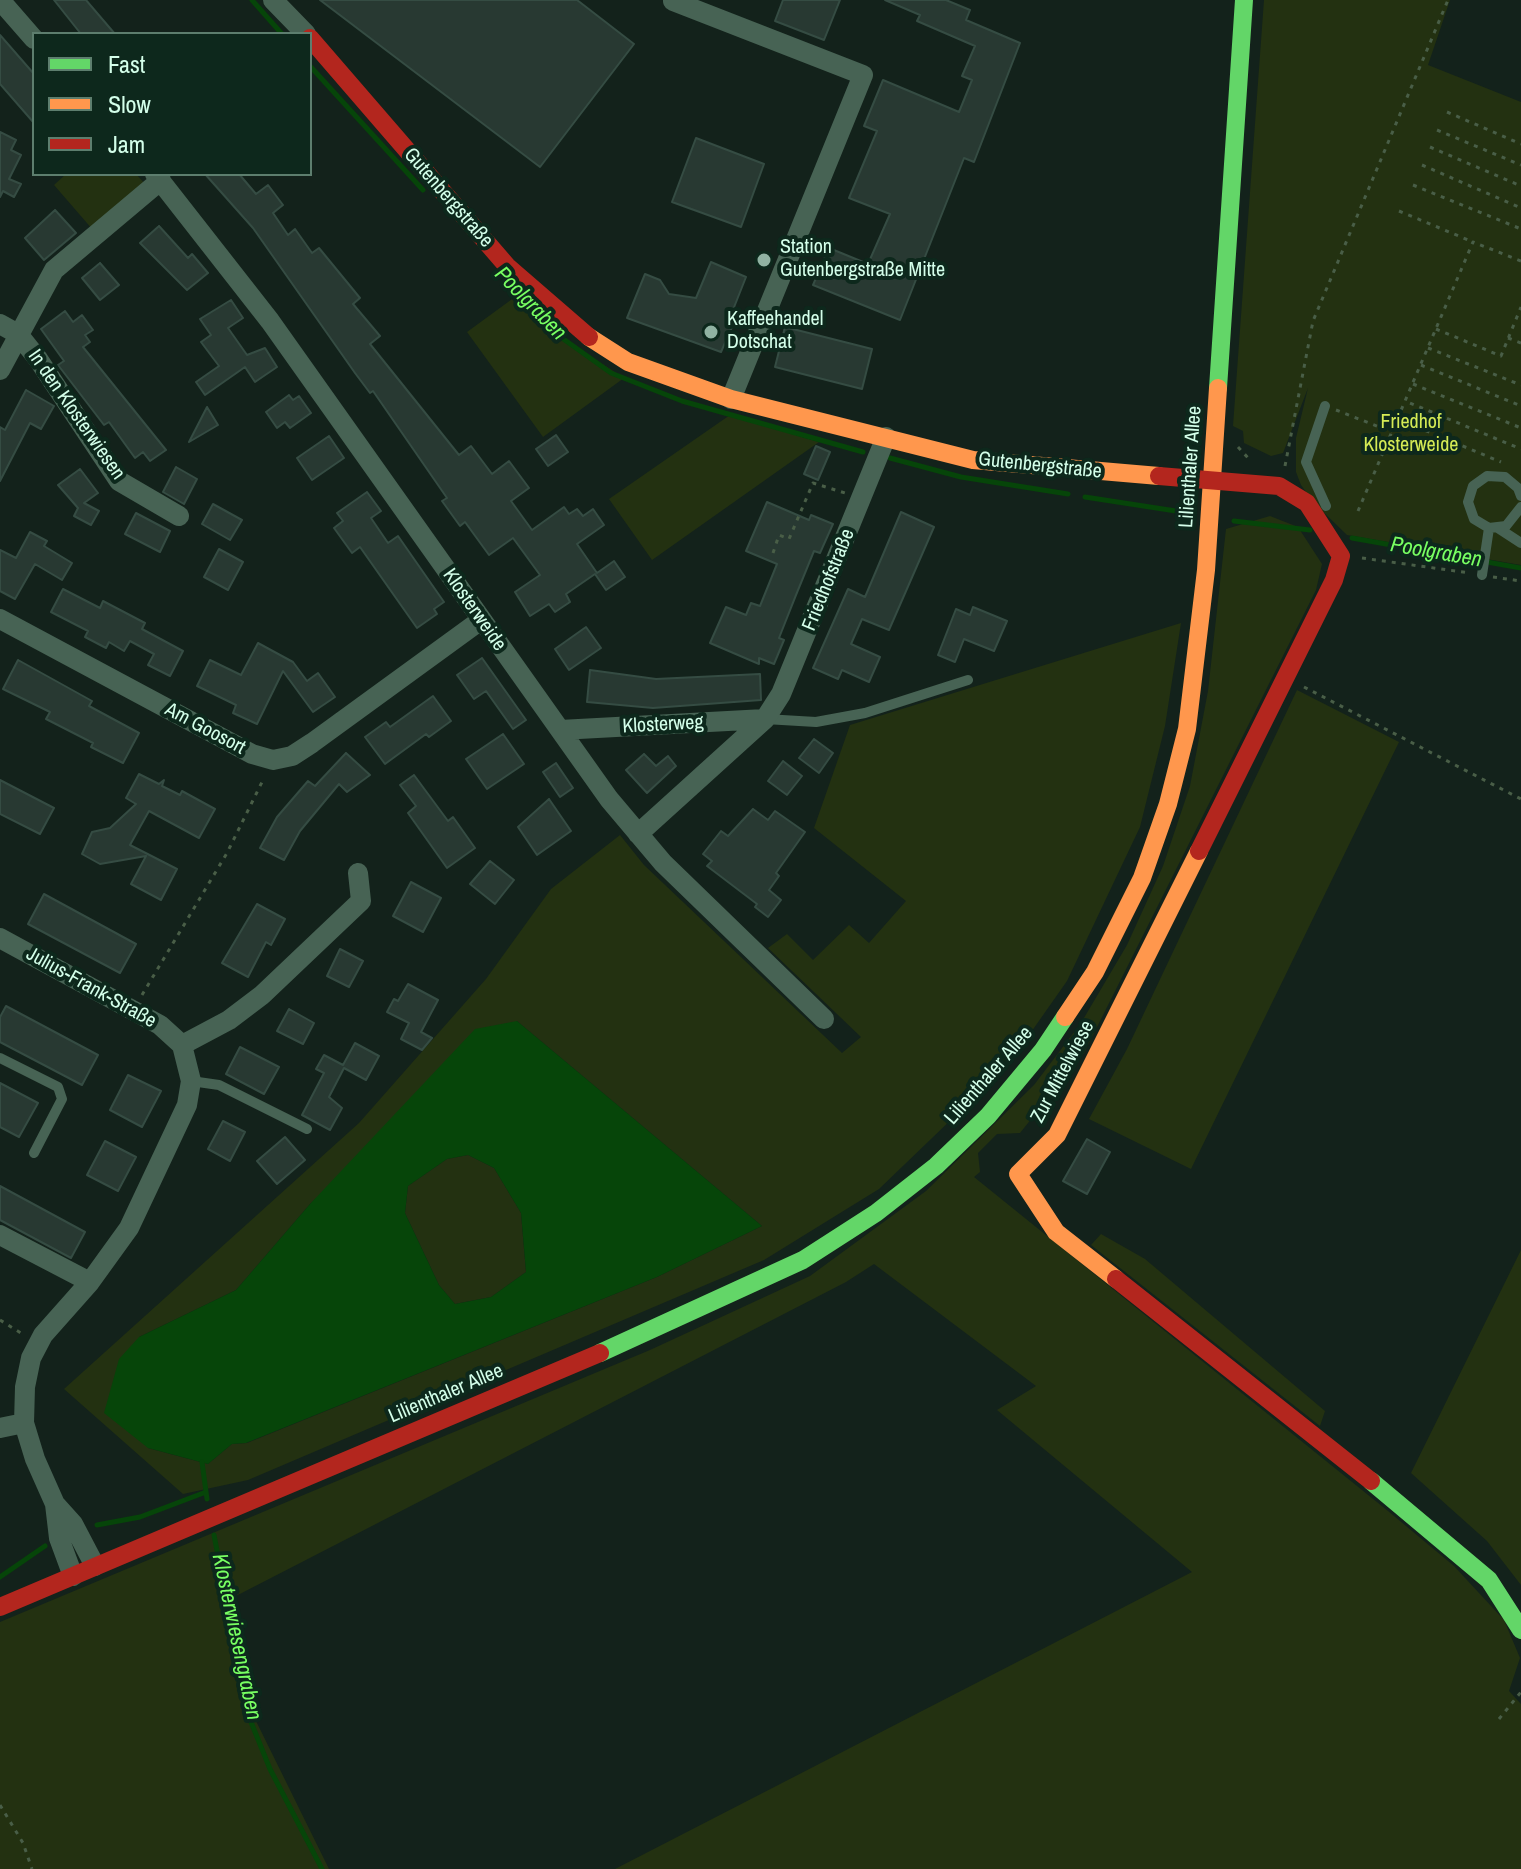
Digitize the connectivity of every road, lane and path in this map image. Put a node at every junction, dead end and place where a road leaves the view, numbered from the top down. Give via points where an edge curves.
1 (0, 0) edge
2 (273, 0) edge
3 (1244, 0) edge
4 (1448, 0) edge
5 (673, 1) edge
6 (304, 32) edge
7 (32, 37) edge
8 (312, 41) edge
9 (1447, 112) dead end
10 (1437, 130) dead end
11 (1521, 144) edge
12 (1430, 147) dead end
13 (1422, 165) dead end
14 (1521, 165) edge
15 (158, 177) edge
16 (1413, 185) dead end
17 (1521, 186) edge
18 (1521, 208) edge
19 (1399, 211) dead end
20 (1521, 229) edge
21 (1473, 242) junction
22 (1521, 261) edge
23 (1521, 307) edge
24 (9, 329) edge
25 (1436, 329) junction
26 (1508, 338) junction
27 (1521, 343) edge
28 (1428, 348) junction
29 (1421, 365) junction
30 (0, 370) edge
31 (1413, 384) junction
32 (1521, 385) edge
33 (731, 399) junction
34 (1405, 401) junction
35 (1325, 406) joint
36 (1521, 406) edge
37 (1398, 419) junction
38 (1521, 428) edge
39 (1392, 432) junction
40 (1215, 436) junction
41 (886, 437) junction
42 (1521, 449) edge
43 (1257, 462) dead end
44 (1505, 463) dead end
45 (1211, 482) junction
46 (1279, 486) junction
47 (1521, 496) edge
48 (861, 499) junction
49 (1326, 506) dead end
50 (1521, 507) edge
51 (1358, 511) dead end
52 (179, 516) dead end
53 (1493, 528) junction
54 (1521, 543) edge
55 (773, 553) dead end
56 (1341, 556) junction
57 (1483, 568) junction
58 (1521, 581) edge
59 (0, 619) edge
60 (481, 620) junction
61 (1288, 679) junction
62 (968, 680) dead end
63 (765, 719) junction
64 (560, 730) junction
65 (273, 760) junction
66 (1521, 799) edge
67 (638, 834) junction
68 (358, 873) dead end
69 (0, 938) edge
70 (134, 1010) junction
71 (824, 1019) dead end
72 (182, 1045) junction
73 (0, 1058) edge
74 (191, 1081) junction
75 (307, 1129) dead end
76 (34, 1153) dead end
77 (0, 1235) edge
78 (90, 1282) junction
79 (0, 1320) edge
80 (37, 1344) junction
81 (24, 1423) junction
82 (0, 1428) edge
83 (55, 1504) junction
84 (95, 1566) junction
85 (73, 1576) junction
86 (0, 1607) edge
87 (1521, 1630) edge
88 (1521, 1692) edge
89 (1499, 1719) dead end
90 (0, 1805) edge
91 (32, 1869) edge

1 - 7 street
2 - 6 street, Gutenbergstraße
3 - 40 street, Lilienthaler Allee
4 - 46 path via 1313,321
5 - 33 street via 863,75
8 - 33 street, Gutenbergstraße via 537,297 628,362
9 - 11 path
10 - 14 path
12 - 17 path
13 - 18 path
15 - 24 street via 54,270
15 - 60 street, Klosterweide via 270,321
16 - 20 path
19 - 21 path
21 - 22 path
21 - 25 path
23 - 26 path
24 - 30 street
24 - 52 street, In den Klosterwiesen via 69,402 119,481
25 - 26 path via 1501,356
25 - 28 path
26 - 27 path
28 - 29 path
28 - 32 path
29 - 31 path
29 - 36 path
31 - 34 path
31 - 38 path
33 - 41 street, Gutenbergstraße
34 - 37 path
34 - 42 path
35 - 39 path
35 - 49 lane via 1306,462
37 - 39 path
37 - 44 path
39 - 51 path
40 - 43 path via 1235,440 1243,455
40 - 45 street, Lilienthaler Allee
41 - 45 street, Gutenbergstraße via 1009,466
41 - 48 street, Friedhofstraße
45 - 46 street
45 - 84 street, Lilienthaler Allee via 1190,707 1176,777 1146,868 1116,933 1062,1024 1021,1078 958,1145 876,1213 762,1282
46 - 56 street via 1307,503
47 - 53 lane via 1512,481 1496,475 1479,479 1469,494 1469,511
48 - 55 path via 813,483 789,539 779,535
48 - 63 street, Friedhofstraße via 791,674
50 - 53 lane via 1514,521
53 - 54 lane
53 - 57 lane
56 - 57 path
56 - 61 street, Zur Mittelwiese
57 - 58 path
59 - 65 street, Am Goosort via 252,754
60 - 64 street, Klosterweide
60 - 65 street via 312,743
61 - 66 path
61 - 87 street, Zur Mittelwiese via 1057,1135 1018,1174 1056,1232 1436,1532 1489,1580
62 - 63 lane via 865,713 816,722
63 - 64 street, Klosterweg
63 - 67 street, Friedhofstraße
64 - 67 street, Klosterweide
65 - 70 path via 227,853
67 - 71 street, Klosterweide
68 - 72 street via 361,901 262,995
69 - 70 street, Julius-Frank-Straße
70 - 72 street, Julius-Frank-Straße
72 - 74 street
73 - 76 lane via 58,1087 62,1099
74 - 75 lane via 219,1085
74 - 78 street via 187,1105 164,1159 129,1228
77 - 78 street
78 - 80 street
79 - 80 path
80 - 81 street via 25,1387
81 - 82 street
81 - 83 street
83 - 84 street via 73,1524
83 - 85 street via 61,1548
84 - 85 street, Lilienthaler Allee
85 - 86 street, Lilienthaler Allee
88 - 89 path
90 - 91 path

